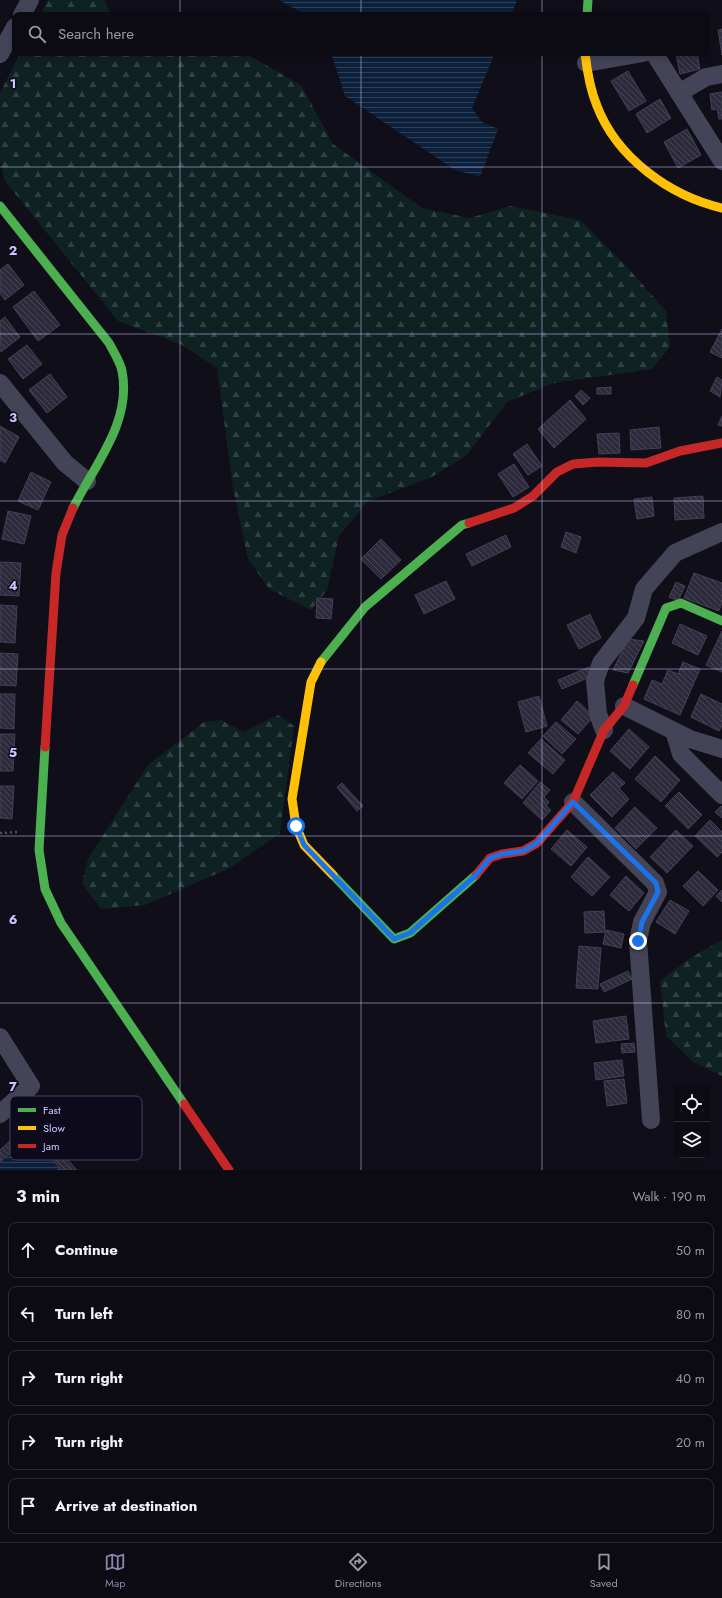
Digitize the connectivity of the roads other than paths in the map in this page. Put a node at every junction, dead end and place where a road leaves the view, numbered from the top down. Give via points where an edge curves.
1 (30, 0) edge
2 (588, 0) edge
3 (24, 12) edge
4 (587, 12) edge
5 (12, 32) edge
6 (0, 54) edge
7 (609, 56) edge
8 (656, 56) edge
9 (586, 58) edge
10 (722, 74) edge
11 (679, 93) junction
12 (722, 161) edge
13 (0, 206) edge
14 (722, 208) edge
15 (1, 389) edge
16 (722, 443) edge
17 (87, 481) junction
18 (722, 532) edge
19 (722, 622) edge
20 (624, 706) junction
21 (604, 730) junction
22 (674, 731) junction
23 (722, 749) edge
24 (722, 795) edge
25 (573, 802) junction
26 (0, 1038) edge
27 (20, 1096) edge
28 (10, 1105) edge
29 (0, 1114) edge
30 (651, 1120) dead end
31 (229, 1170) edge

1 - 3 street
2 - 4 street
5 - 6 street
7 - 9 street
8 - 11 street
9 - 14 street via 588,76 598,108 615,138 640,165 668,187 698,202
10 - 11 street via 706,77
11 - 12 street
13 - 17 street via 110,343 122,369 125,397 118,426
15 - 17 street via 65,463
16 - 25 street via 680,451 646,464 572,464 557,472 533,496 514,508 462,526 365,606 321,662 311,682 292,799 296,826 304,845 394,939 410,933 475,876 490,858 523,851 537,843
17 - 31 street via 72,507 62,535 56,573 39,850 45,889 61,923
18 - 21 street via 675,553 644,589 636,618 601,663 595,682 598,714
19 - 20 street via 680,603 666,608
20 - 21 street
20 - 22 street
21 - 25 street
22 - 23 street
22 - 24 street via 681,754
25 - 30 street via 656,883 658,892 642,922 638,941
26 - 27 street via 31,1086
28 - 29 street

